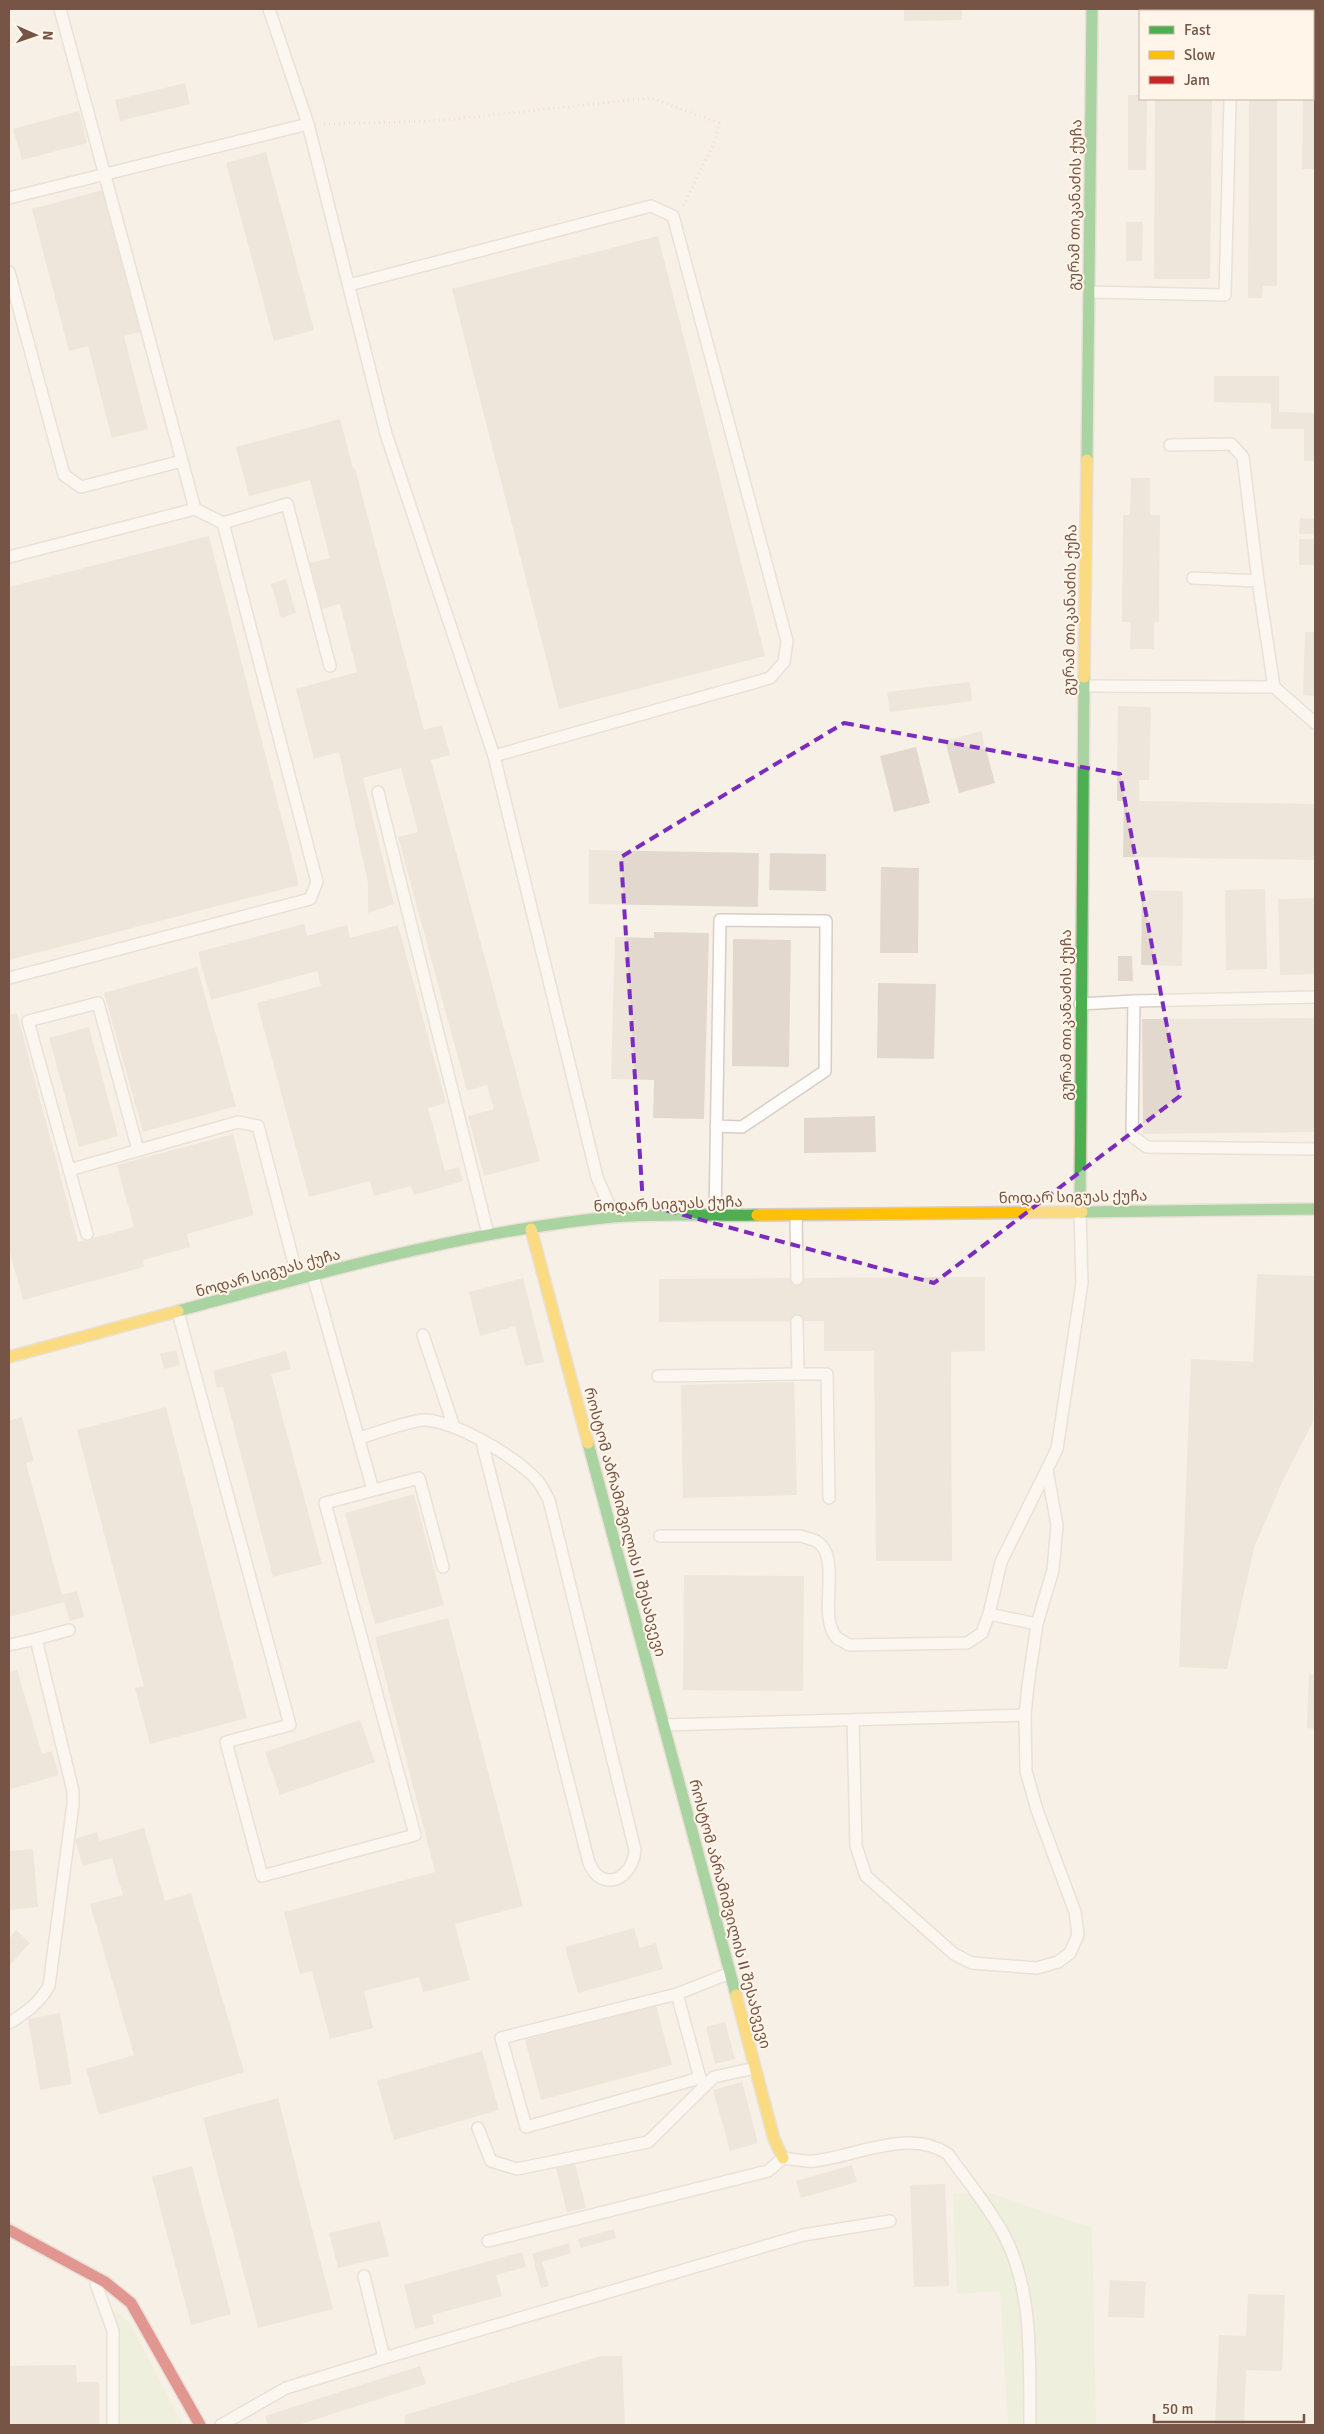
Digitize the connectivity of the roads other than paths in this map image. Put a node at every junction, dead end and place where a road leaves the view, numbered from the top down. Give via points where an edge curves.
1 (60, 9) edge
2 (269, 9) edge
3 (1092, 9) edge
4 (1230, 100) edge
5 (308, 124) junction
6 (106, 173) junction
7 (9, 198) edge
8 (9, 272) edge
9 (349, 285) junction
10 (1089, 292) junction
11 (1170, 445) dead end
12 (182, 461) junction
13 (195, 509) junction
14 (223, 523) junction
15 (9, 557) edge
16 (1193, 578) dead end
17 (1258, 581) junction
18 (330, 666) dead end
19 (1084, 686) junction
20 (1274, 687) junction
21 (1315, 723) edge
22 (494, 756) junction
23 (378, 792) dead end
24 (9, 978) edge
25 (1315, 997) edge
26 (1134, 1000) junction
27 (1080, 1004) junction
28 (716, 1126) junction
29 (1315, 1149) edge
30 (138, 1150) junction
31 (69, 1170) junction
32 (1315, 1209) edge
33 (1080, 1211) junction
34 (796, 1216) junction
35 (614, 1217) junction
36 (715, 1217) junction
37 (531, 1229) junction
38 (87, 1234) dead end
39 (488, 1234) junction
40 (314, 1276) junction
41 (797, 1278) dead end
42 (298, 1279) junction
43 (178, 1312) junction
44 (797, 1322) dead end
45 (424, 1335) dead end
46 (9, 1357) edge
47 (798, 1374) junction
48 (658, 1376) dead end
49 (454, 1427) junction
50 (359, 1438) junction
51 (482, 1442) junction
52 (1046, 1470) junction
53 (373, 1490) junction
54 (829, 1498) dead end
55 (660, 1536) dead end
56 (443, 1568) dead end
57 (989, 1614) junction
58 (1037, 1624) junction
59 (68, 1630) dead end
60 (36, 1638) junction
61 (9, 1645) edge
62 (1025, 1715) junction
63 (852, 1720) junction
64 (664, 1725) junction
65 (730, 1973) junction
66 (677, 1994) junction
67 (9, 2023) edge
68 (756, 2068) junction
69 (478, 2128) dead end
70 (783, 2158) junction
71 (890, 2221) dead end
72 (9, 2230) edge
73 (488, 2241) dead end
74 (93, 2275) junction
75 (364, 2276) dead end
76 (384, 2358) junction
77 (113, 2425) edge
78 (200, 2425) edge
79 (221, 2425) edge
80 (1030, 2425) edge

1 - 6 lane
2 - 5 lane
3 - 10 street, გურამ თიკანაძის ქუჩა
4 - 10 lane via 1225,295
5 - 6 lane
5 - 9 lane
6 - 7 lane
6 - 12 lane
8 - 12 lane via 64,475 81,487
9 - 22 lane via 386,434
9 - 22 lane via 650,206 673,216 787,641 784,662 770,678
10 - 19 street, გურამ თიკანაძის ქუჩა
11 - 17 lane via 1231,444 1243,457
12 - 13 lane
13 - 14 lane
13 - 15 lane
14 - 18 lane via 288,504
14 - 24 lane via 316,882 310,899
16 - 17 lane
17 - 20 lane
19 - 20 lane
19 - 27 street, გურამ თიკანაძის ქუჩა
20 - 21 lane
22 - 35 lane via 597,1177
23 - 39 lane
25 - 26 lane
26 - 27 lane
26 - 29 lane via 1132,1136 1147,1147
27 - 33 street, გურამ თიკანაძის ქუჩა
28 - 28 lane via 720,920 826,922 825,1070 742,1127
28 - 36 lane
30 - 31 lane
30 - 31 lane via 98,1003 28,1021
30 - 42 lane via 238,1122 258,1126
31 - 38 lane
32 - 33 street, ნოდარ სიგუას ქუჩა
33 - 34 street, ნოდარ სიგუას ქუჩა
33 - 52 lane via 1082,1283 1056,1449
34 - 36 street, ნოდარ სიგუას ქუჩა
34 - 41 lane
35 - 36 street, ნოდარ სიგუას ქუჩა
35 - 37 street, ნოდარ სიგუას ქუჩა
37 - 39 street, ნოდარ სიგუას ქუჩა
37 - 64 street, როსტომ აბრამიშვილის II შესახვევი
39 - 40 street, ნოდარ სიგუას ქუჩა
40 - 42 street, ნოდარ სიგუას ქუჩა
40 - 50 lane
42 - 43 street, ნოდარ სიგუას ქუჩა
43 - 46 street, ნოდარ სიგუას ქუჩა
43 - 53 lane via 290,1725 226,1742 262,1876 415,1834 326,1503
44 - 47 lane
45 - 49 lane
47 - 48 lane
47 - 54 lane via 827,1374
49 - 50 lane via 424,1420
49 - 51 lane
50 - 53 lane
51 - 51 lane via 589,1863 597,1876 611,1880 632,1866 635,1850 550,1500 537,1481
52 - 57 lane via 1001,1562
52 - 58 lane via 1057,1525 1053,1570
53 - 56 lane via 419,1478
55 - 57 lane via 801,1536 818,1542 825,1552 828,1567 828,1620 836,1637 849,1645 967,1643 982,1633
57 - 58 lane
58 - 62 lane
59 - 60 lane
60 - 61 lane
60 - 67 lane via 73,1791 73,1804 50,1986 27,2012
62 - 63 lane
62 - 63 lane via 1026,1771 1075,1912 1078,1936 1070,1953 1058,1962 1037,1968 972,1963 954,1954 866,1876 856,1846
63 - 64 lane
64 - 65 street, როსტომ აბრამიშვილის II შესახვევი
65 - 66 lane
65 - 68 street, როსტომ აბრამიშვილის II შესახვევი
66 - 66 lane via 501,2038 526,2127 700,2078
68 - 69 lane via 714,2077 648,2142 518,2169 491,2161
68 - 70 street, როსტომ აბრამიშვილის II შესახვევი via 774,2139
70 - 73 lane via 768,2171
70 - 80 lane via 812,2162 909,2142 936,2146 948,2154 1004,2236 1021,2279 1028,2322
71 - 76 lane via 803,2235
72 - 74 street
74 - 77 lane via 113,2332
74 - 78 street via 130,2303
75 - 76 lane
76 - 79 lane via 286,2388

